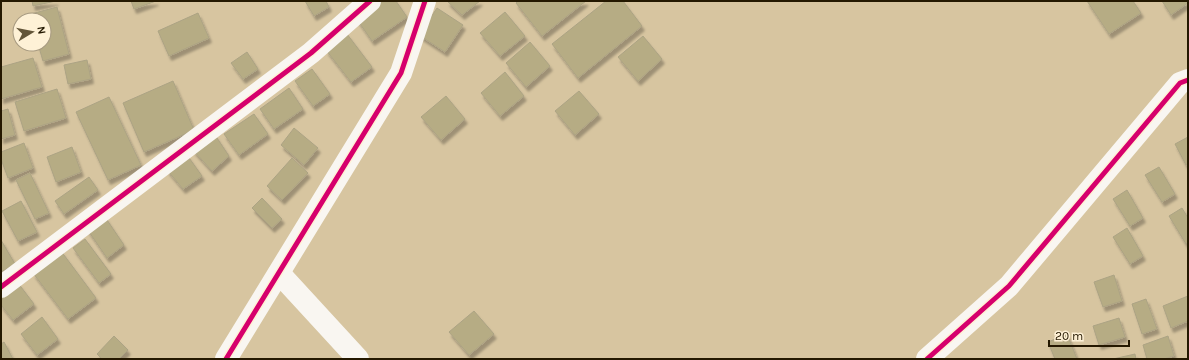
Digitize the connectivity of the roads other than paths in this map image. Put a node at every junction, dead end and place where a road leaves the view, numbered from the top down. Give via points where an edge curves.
1 (370, 1) edge
2 (425, 1) edge
3 (1188, 80) edge
4 (279, 273) junction
5 (1, 288) edge
6 (226, 359) edge
7 (358, 359) edge
8 (927, 359) edge

1 - 5 street via 311,53
2 - 4 street via 401,72
3 - 8 street via 1180,83 1009,286
4 - 6 street
4 - 7 street

